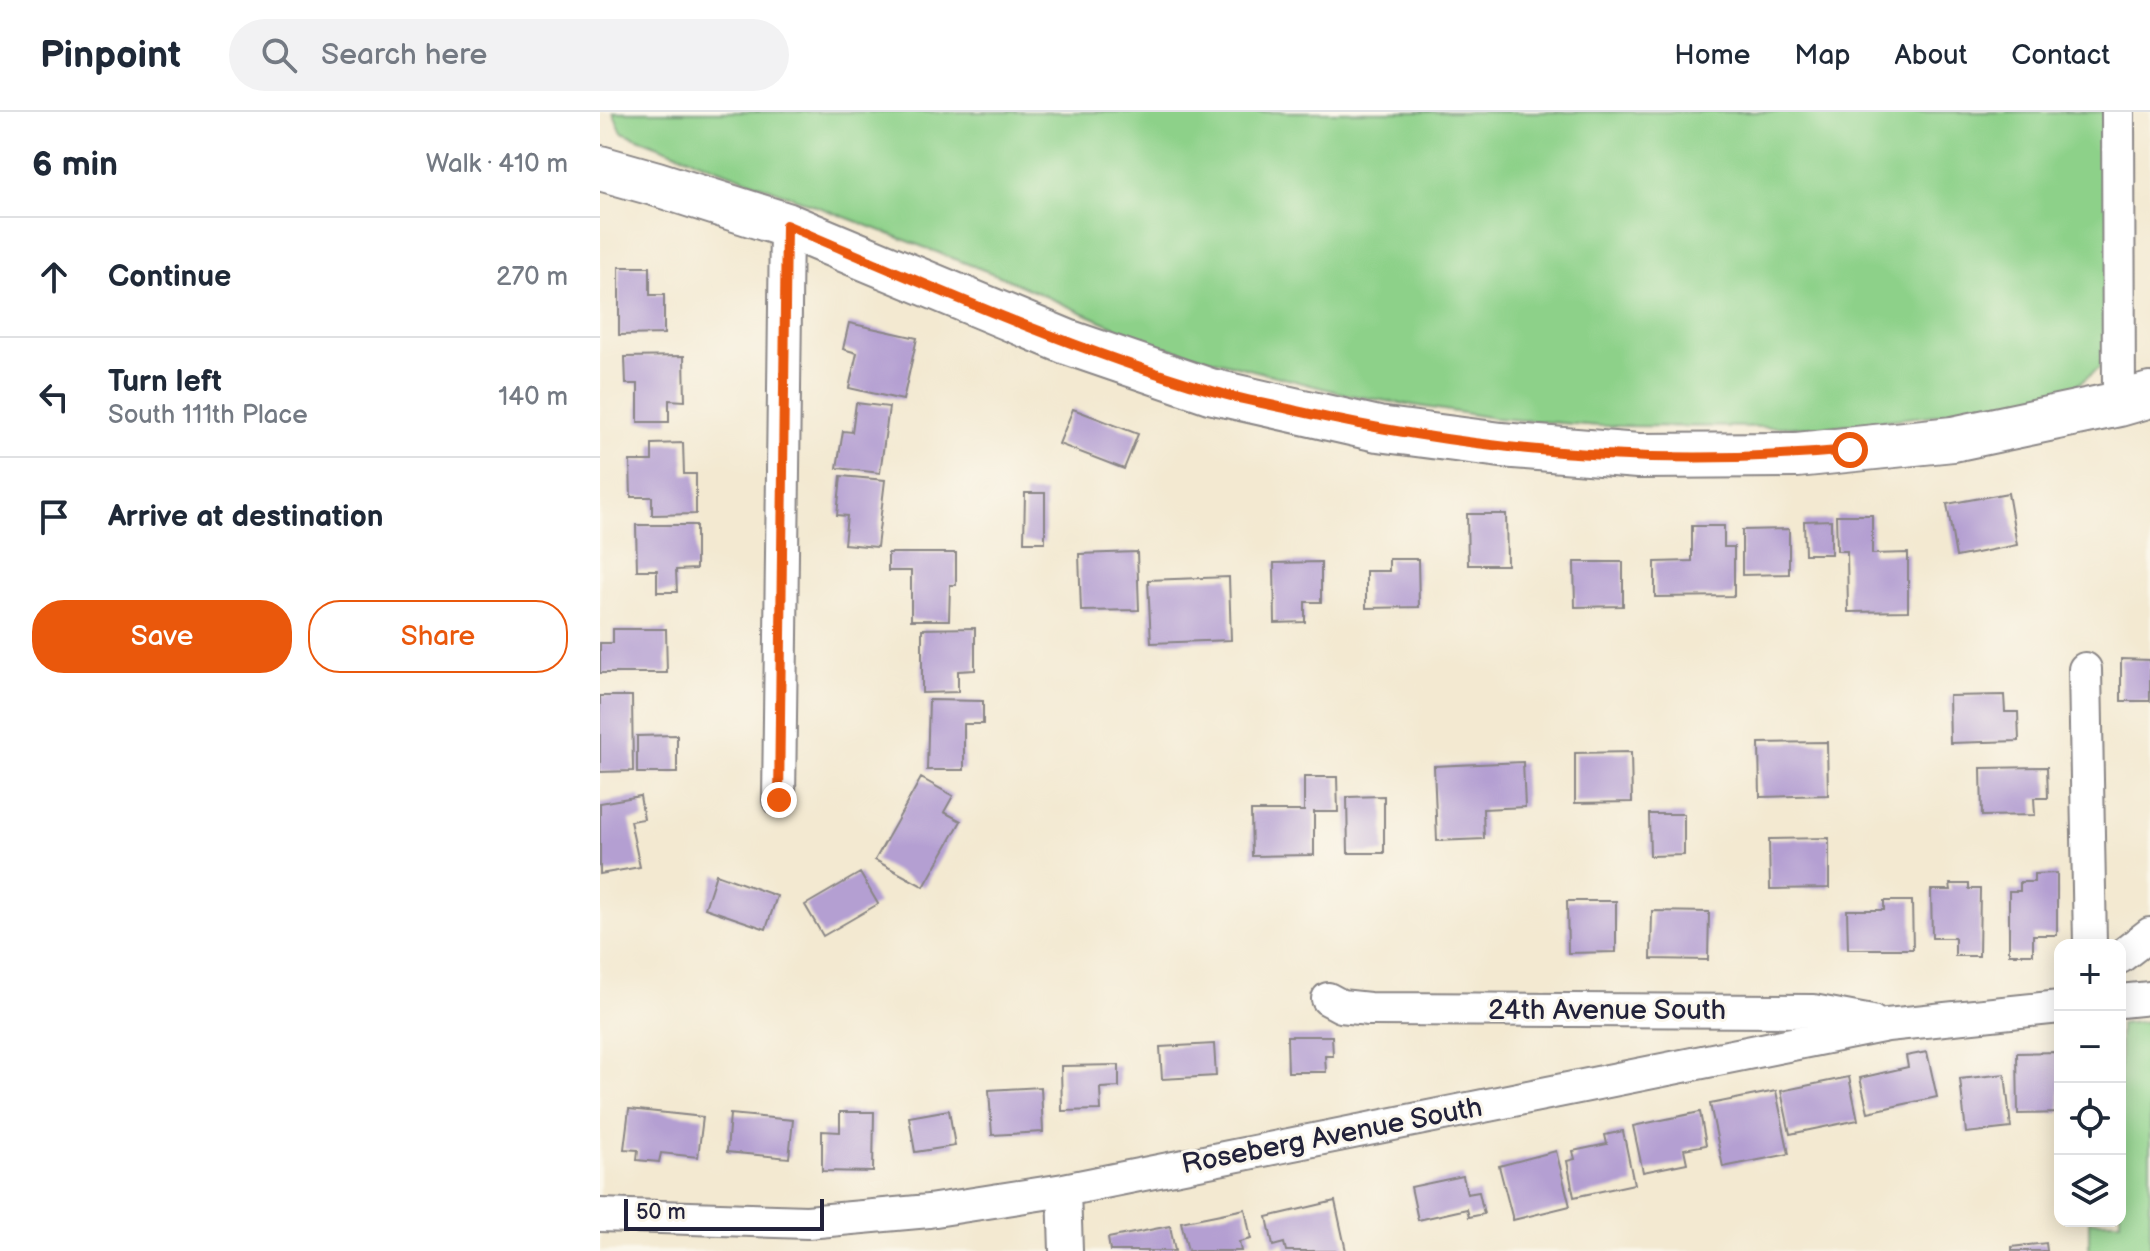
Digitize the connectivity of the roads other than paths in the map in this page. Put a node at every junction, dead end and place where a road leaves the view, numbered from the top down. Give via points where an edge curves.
1 (2118, 112) edge
2 (600, 168) edge
3 (786, 225) junction
4 (2135, 399) edge
5 (2085, 669) dead end
6 (779, 800) dead end
7 (2150, 934) edge
8 (2090, 939) edge
9 (2126, 952) edge
10 (2150, 998) edge
11 (1328, 999) dead end
12 (2126, 1000) edge
13 (2054, 1008) edge
14 (1887, 1025) junction
15 (1064, 1190) junction
16 (600, 1215) edge
17 (1066, 1251) edge

1 - 4 street
2 - 3 main road
3 - 4 main road via 1067,342 1210,391 1378,429 1501,445 1638,456 1797,455 1953,439
3 - 6 street
5 - 8 street
7 - 9 street
10 - 12 street
11 - 14 street, 24th Avenue South via 1369,1009 1813,1011
13 - 14 street, Roseberg Avenue South
14 - 15 street, Roseberg Avenue South
15 - 16 street, Roseberg Avenue South via 929,1211 807,1222
15 - 17 street

